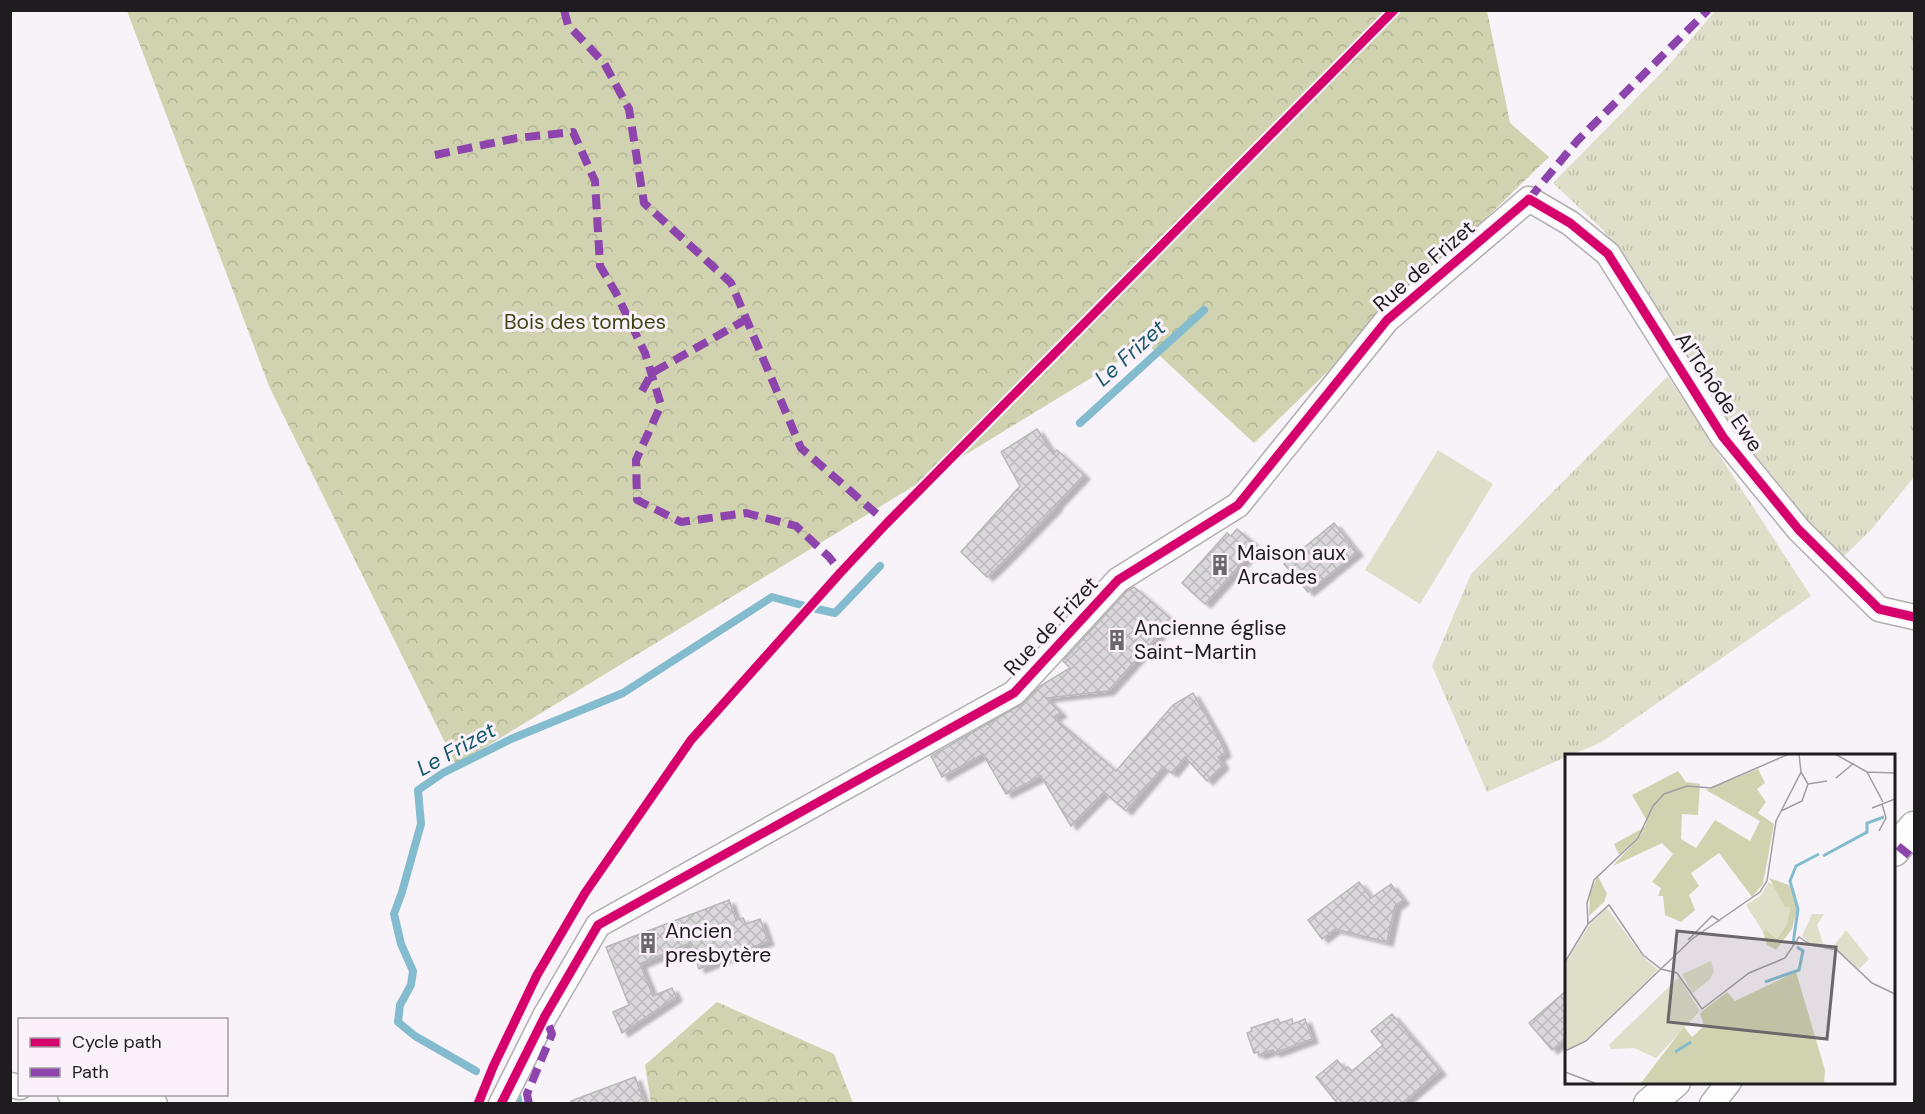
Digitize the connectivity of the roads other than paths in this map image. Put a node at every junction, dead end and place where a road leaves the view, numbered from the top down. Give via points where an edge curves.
1 (1529, 199) joint
2 (1914, 617) edge
3 (1914, 827) edge
4 (1895, 849) edge
5 (1674, 1084) edge
6 (1728, 1084) edge
7 (79, 1096) edge
8 (155, 1104) edge
9 (501, 1104) edge
10 (1649, 1104) edge
11 (1712, 1104) edge

1 - 2 street, Al'Tchôde Ewe via 1569,223 1608,254 1723,437 1799,530 1880,609
1 - 9 street, Rue de Frizet via 1387,320 1238,505 1118,580 1014,693 598,925 545,1016
3 - 4 street
5 - 10 street
6 - 11 street
7 - 8 street

